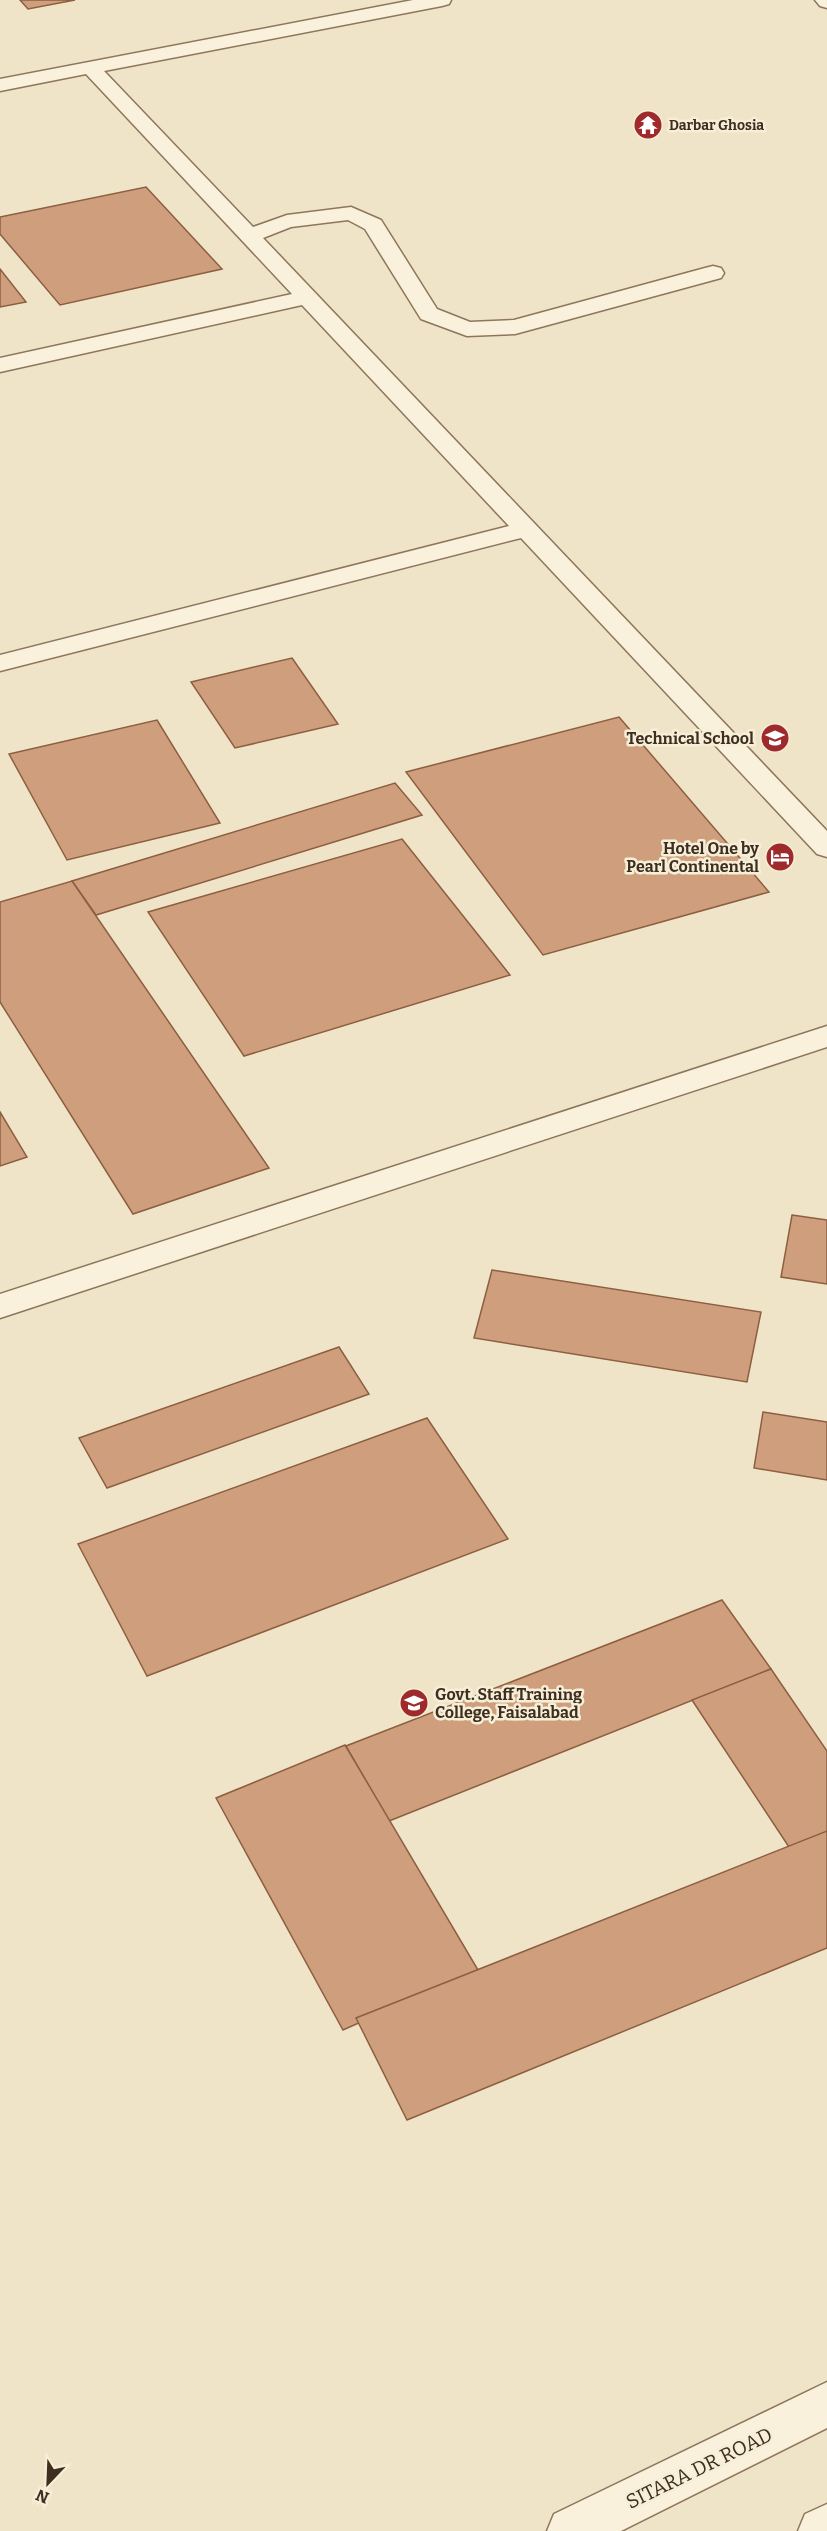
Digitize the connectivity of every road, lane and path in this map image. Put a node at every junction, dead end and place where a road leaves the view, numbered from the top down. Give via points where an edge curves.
1 (442, 0) edge
2 (91, 68) junction
3 (0, 85) edge
4 (250, 236) junction
5 (713, 273) dead end
6 (307, 297) junction
7 (0, 365) edge
8 (526, 530) junction
9 (0, 663) edge
10 (827, 848) edge
11 (827, 1036) edge
12 (0, 1306) edge
13 (827, 2404) edge
14 (827, 2528) edge
15 (571, 2531) edge
16 (822, 2531) edge

1 - 2 street
2 - 3 street
2 - 4 street
4 - 5 street via 288,221 351,213 373,225 429,314 467,329 515,327
4 - 6 street
6 - 7 street
6 - 8 street
8 - 9 street
8 - 10 street
11 - 12 street
13 - 15 street, SITARA DR ROAD
14 - 16 street

